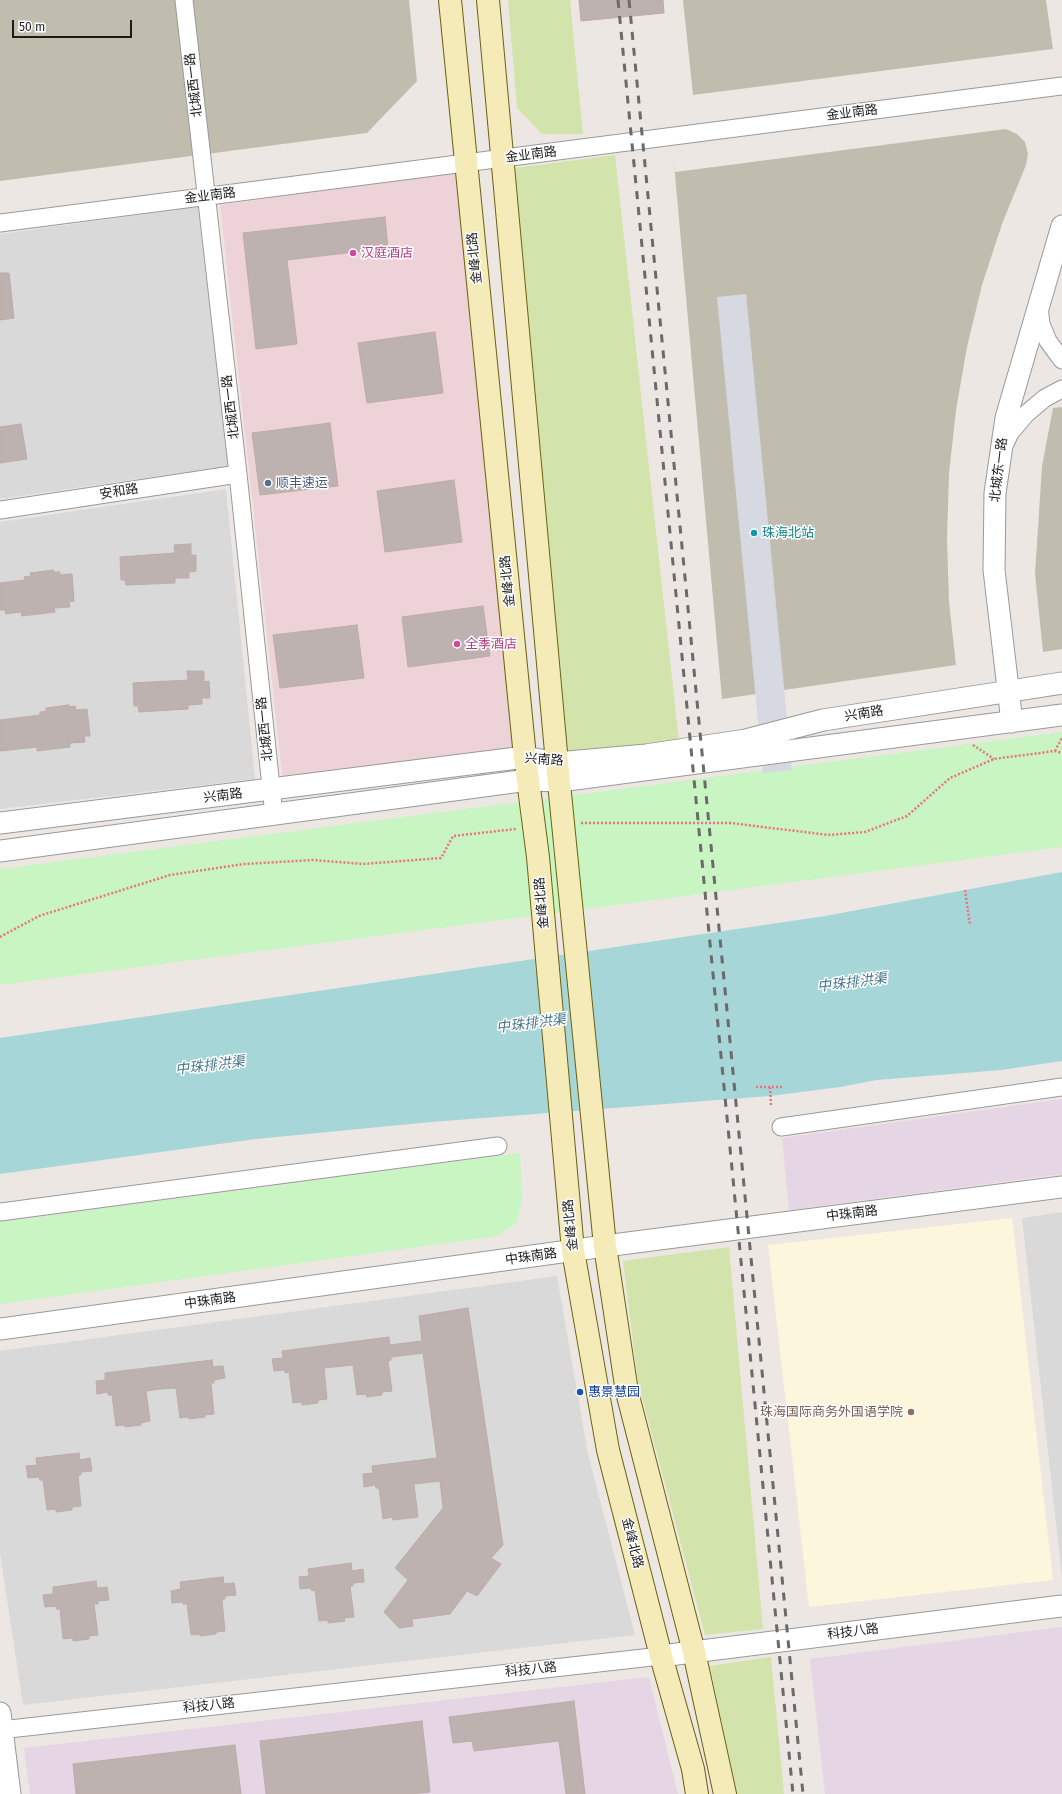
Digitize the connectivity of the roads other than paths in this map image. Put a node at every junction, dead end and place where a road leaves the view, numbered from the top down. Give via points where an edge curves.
1 (184, 0) edge
2 (450, 0) edge
3 (488, 0) edge
4 (1062, 86) edge
5 (502, 159) junction
6 (466, 163) junction
7 (207, 196) junction
8 (0, 223) edge
9 (1062, 226) edge
10 (1038, 305) junction
11 (1062, 360) edge
12 (1062, 389) edge
13 (999, 455) junction
14 (238, 474) junction
15 (0, 510) edge
16 (1062, 683) edge
17 (1008, 691) junction
18 (1062, 715) edge
19 (1012, 722) junction
20 (525, 757) junction
21 (559, 772) junction
22 (528, 780) junction
23 (272, 790) junction
24 (274, 814) junction
25 (0, 823) edge
26 (0, 851) edge
27 (1062, 1087) edge
28 (781, 1127) dead end
29 (498, 1146) dead end
30 (1062, 1187) edge
31 (0, 1212) edge
32 (605, 1246) junction
33 (573, 1251) junction
34 (0, 1329) edge
35 (1062, 1606) edge
36 (694, 1652) junction
37 (661, 1656) junction
38 (1, 1724) edge
39 (10, 1794) edge
40 (698, 1794) edge
41 (725, 1794) edge

1 - 7 street, 北城西一路
2 - 6 main road, 金峰北路
3 - 5 main road
4 - 5 street, 金业南路
5 - 6 street, 金业南路
5 - 21 main road
6 - 7 street, 金业南路
6 - 20 main road, 金峰北路
7 - 8 street, 金业南路
7 - 14 street, 北城西一路
9 - 10 street, 北城东一路
10 - 11 street via 1041,324 1048,341
10 - 13 street, 北城东一路 via 1015,381
12 - 13 street via 1045,398 1026,414 1010,433
13 - 17 street, 北城东一路 via 994,501 994,570
14 - 15 street, 安和路
14 - 23 street, 北城西一路
16 - 17 street, 兴南路
17 - 19 street, 北城东一路
17 - 21 street, 兴南路 via 823,720 746,740 646,755
18 - 19 street, 兴南路
19 - 21 street, 兴南路
20 - 21 street, 兴南路
20 - 22 main road, 金峰北路
20 - 23 street, 兴南路
21 - 22 street, 兴南路
21 - 32 main road
22 - 24 street, 兴南路
22 - 33 main road, 金峰北路 via 538,857
23 - 24 street, 北城西一路
23 - 25 street, 兴南路
24 - 26 street, 兴南路
27 - 28 street
29 - 31 street
30 - 32 street, 中珠南路
32 - 33 street, 中珠南路
32 - 36 main road via 627,1392
33 - 34 street, 中珠南路
33 - 37 main road, 金峰北路 via 608,1450
35 - 36 street, 科技八路
36 - 37 street, 科技八路
36 - 41 main road
37 - 38 street, 科技八路
37 - 40 main road, 金峰北路
38 - 39 street

